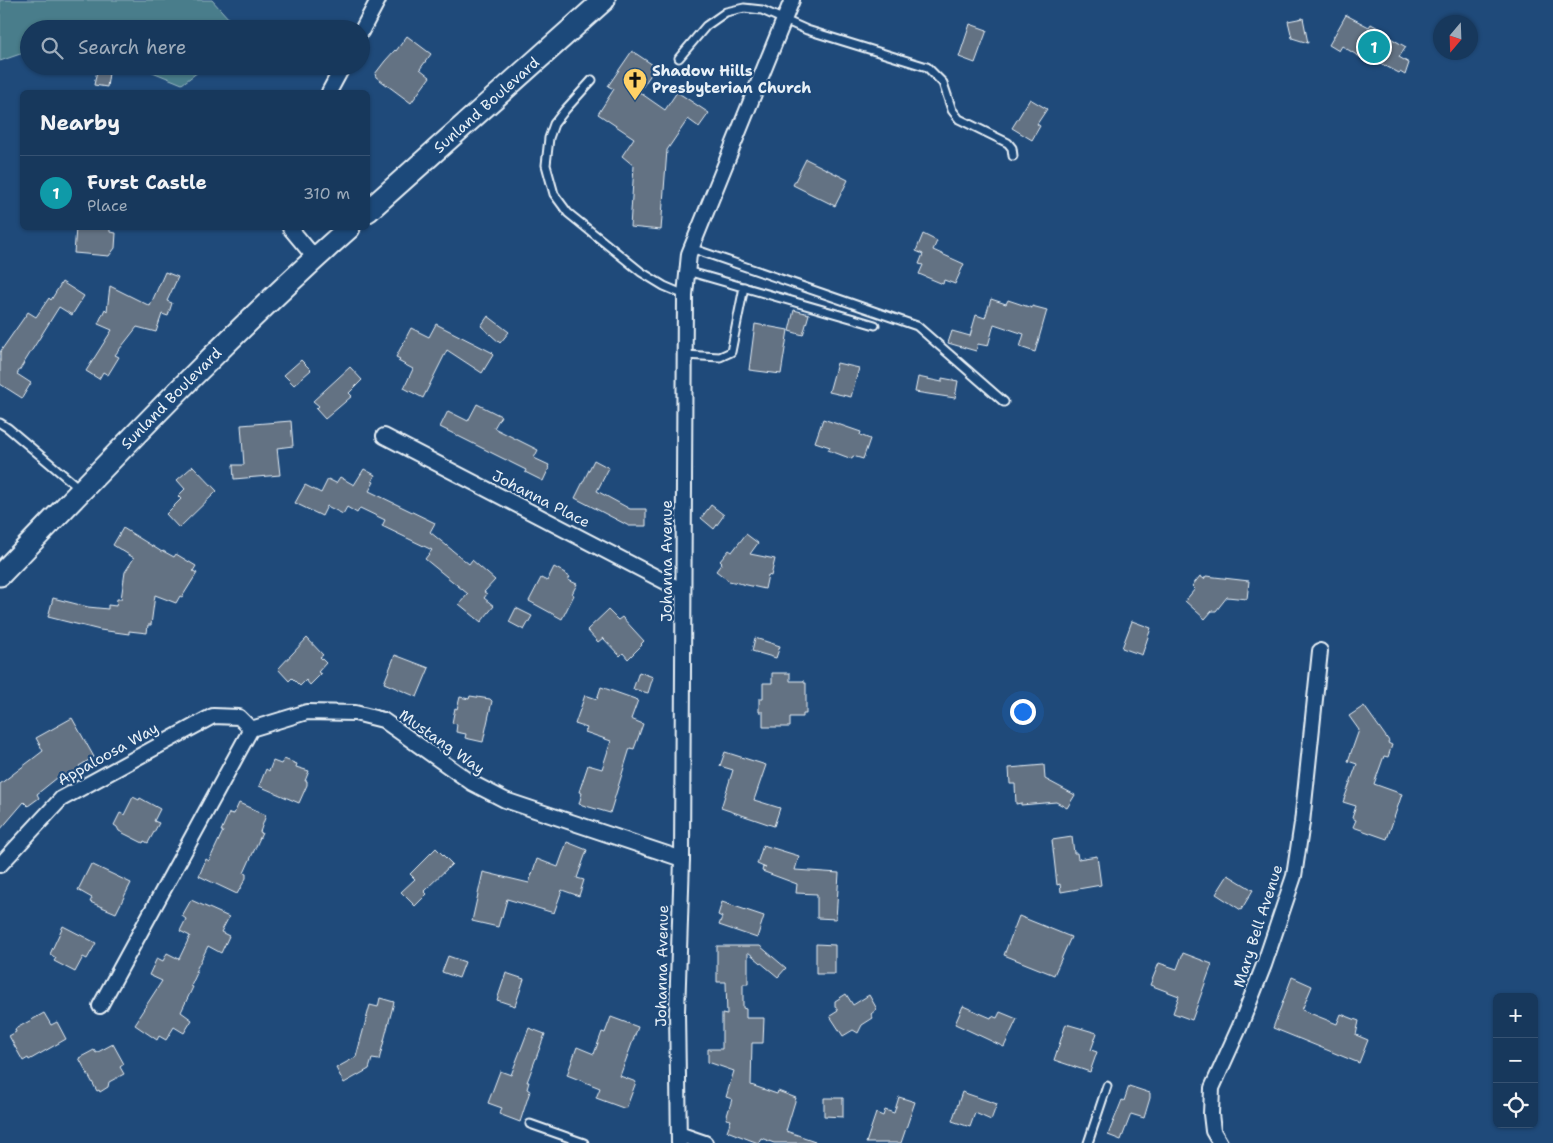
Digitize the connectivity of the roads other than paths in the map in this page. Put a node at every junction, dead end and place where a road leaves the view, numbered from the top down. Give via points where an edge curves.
1 (378, 0) edge
2 (604, 0) edge
3 (792, 0) edge
4 (367, 20) edge
5 (784, 20) junction
6 (679, 58) dead end
7 (338, 75) edge
8 (592, 80) dead end
9 (330, 90) edge
10 (1013, 156) dead end
11 (370, 209) edge
12 (292, 230) edge
13 (347, 230) edge
14 (691, 248) junction
15 (315, 258) junction
16 (687, 271) junction
17 (744, 287) junction
18 (685, 295) junction
19 (875, 325) dead end
20 (684, 355) junction
21 (1004, 402) dead end
22 (0, 423) edge
23 (384, 436) dead end
24 (82, 491) junction
25 (0, 575) edge
26 (683, 591) junction
27 (1320, 651) dead end
28 (251, 729) junction
29 (682, 859) junction
30 (0, 865) edge
31 (100, 1006) dead end
32 (1107, 1086) dead end
33 (530, 1124) dead end
34 (679, 1138) edge
35 (584, 1143) edge
36 (706, 1143) edge
37 (1088, 1143) edge
38 (1220, 1143) edge

1 - 4 street
2 - 11 main road, Sunland Boulevard
3 - 5 street, Johanna Avenue
5 - 6 lane via 762,10 744,8 726,12 706,26
5 - 10 lane via 927,67 943,83 952,110 959,119 1008,143
5 - 14 street, Johanna Avenue
7 - 9 street
8 - 18 lane via 554,124 549,138 546,165 554,194 568,213 640,272
12 - 15 street
13 - 15 main road, Sunland Boulevard
14 - 16 street, Johanna Avenue
14 - 21 lane via 917,326
15 - 24 main road, Sunland Boulevard via 214,354
16 - 17 lane
16 - 18 street, Johanna Avenue
17 - 19 lane
17 - 20 lane via 731,352 720,356
18 - 20 street, Johanna Avenue
20 - 26 street, Johanna Avenue
22 - 24 lane
23 - 26 street, Johanna Place
24 - 25 main road, Sunland Boulevard
26 - 29 street, Johanna Avenue
27 - 38 street, Mary Bell Avenue via 1294,876 1264,965 1212,1088 1211,1114
28 - 29 street, Mustang Way via 307,712 355,713 383,720 472,783 504,800
28 - 30 street, Appaloosa Way via 239,717 213,716 169,739 61,799
28 - 31 street
29 - 34 street, Johanna Avenue via 677,1012
32 - 37 lane
33 - 35 lane
34 - 36 street

